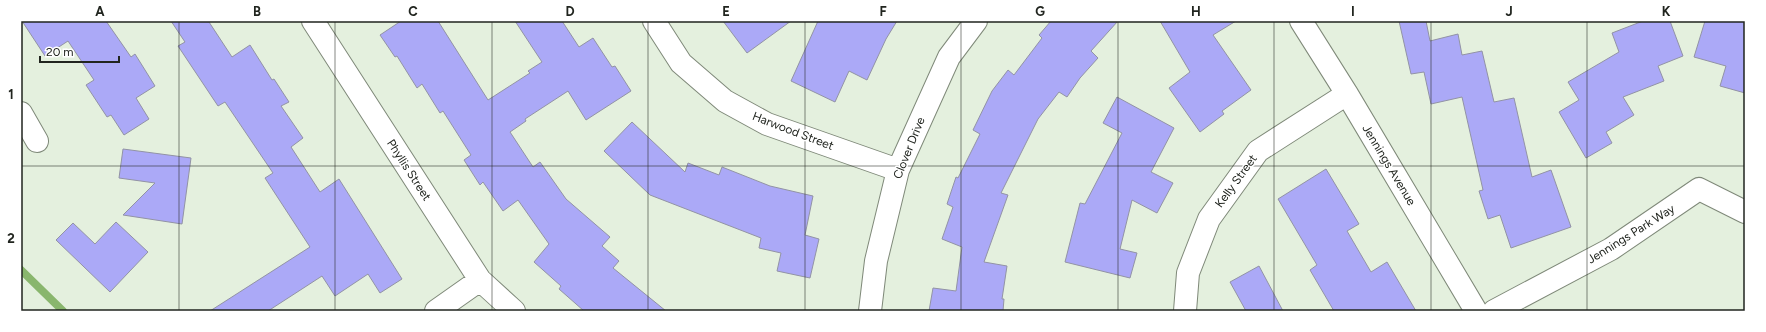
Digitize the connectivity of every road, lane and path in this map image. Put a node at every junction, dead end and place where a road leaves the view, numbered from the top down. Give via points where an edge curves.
1 (313, 21) edge
2 (654, 21) edge
3 (976, 21) edge
4 (1301, 21) edge
5 (1346, 94) junction
6 (21, 113) edge
7 (37, 141) dead end
8 (898, 170) junction
9 (1745, 212) edge
10 (480, 280) junction
11 (436, 311) edge
12 (514, 311) edge
13 (870, 311) edge
14 (1185, 311) edge
15 (1476, 311) edge
16 (1494, 311) edge

1 - 10 street, Phyllis Street
2 - 8 street, Harwood Street via 681,64 725,101 767,124
3 - 8 street, Clover Drive via 949,57
4 - 5 street, Jennings Avenue
5 - 14 street, Kelly Street via 1258,151 1209,219 1188,273
5 - 15 street, Jennings Avenue
6 - 7 street
8 - 13 street, Clover Drive via 876,261
9 - 16 street, Jennings Park Way via 1699,189 1612,249
10 - 11 street
10 - 12 street, Phyllis Street

